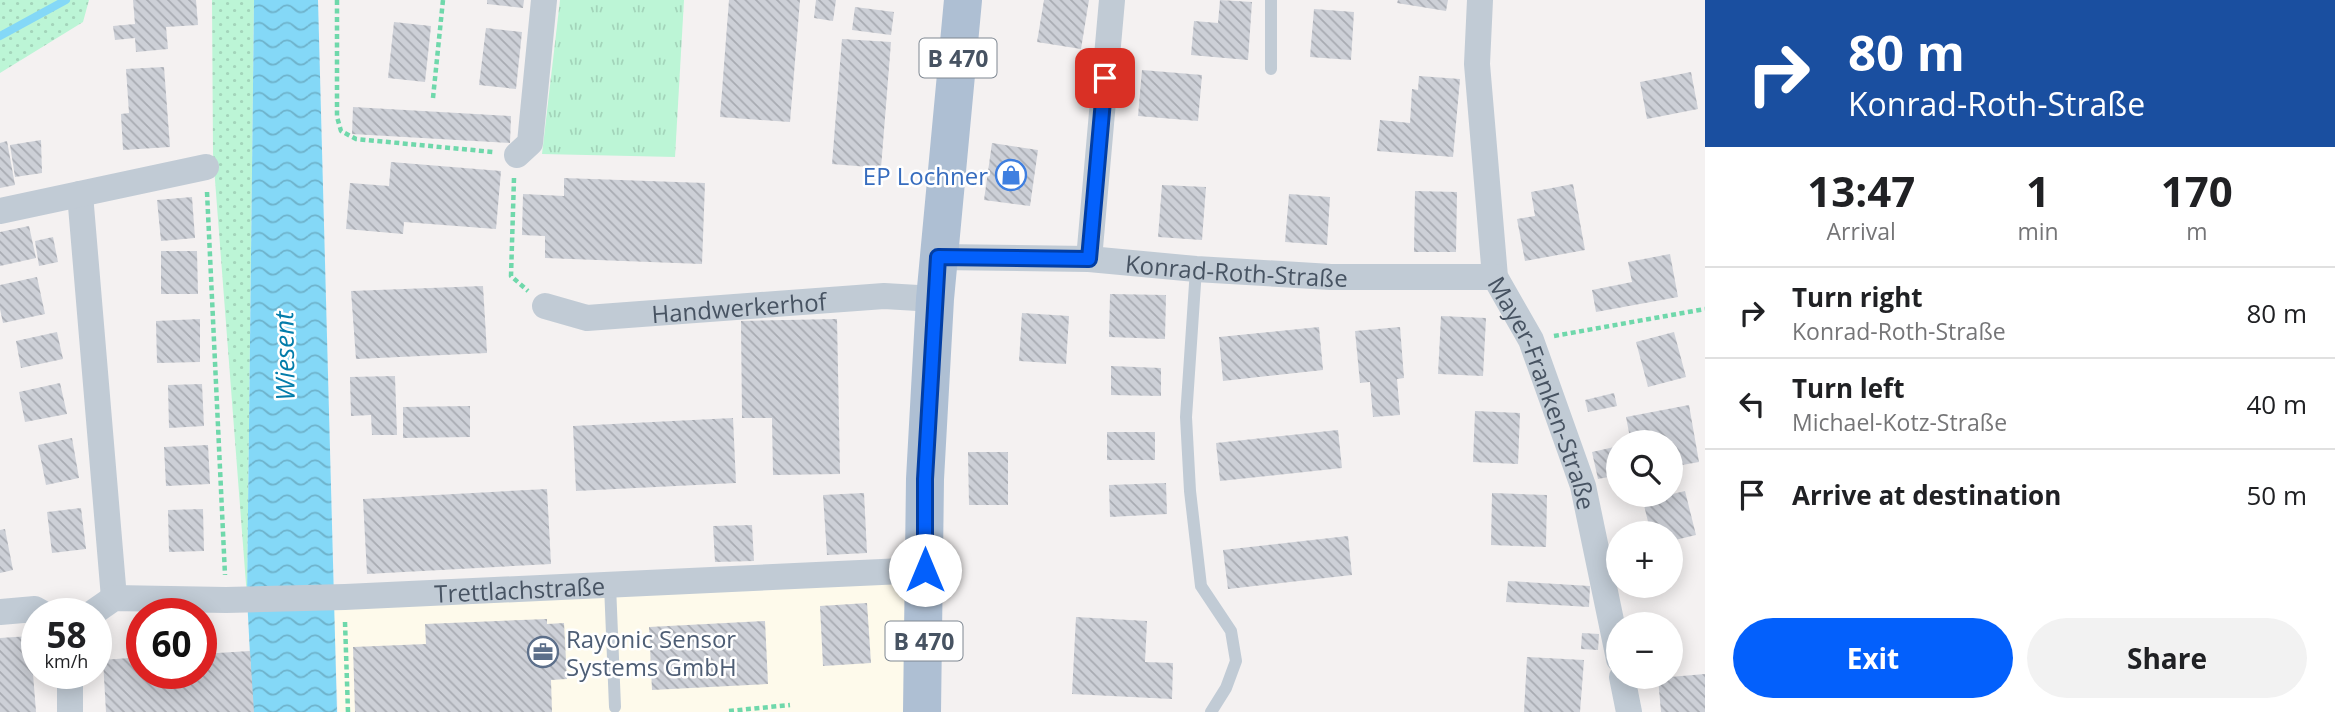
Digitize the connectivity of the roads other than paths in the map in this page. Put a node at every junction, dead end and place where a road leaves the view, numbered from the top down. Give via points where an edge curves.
1 (544, 0) edge
2 (963, 0) edge
3 (1112, 0) edge
4 (1271, 0) edge
5 (1480, 0) edge
6 (1270, 69) dead end
7 (517, 155) road end
8 (206, 167) road end
9 (80, 194) junction
10 (0, 211) edge
11 (938, 257) junction
12 (1089, 259) junction
13 (1196, 269) junction
14 (1495, 277) junction
15 (935, 299) junction
16 (545, 306) road end
17 (925, 570) junction
18 (610, 585) junction
19 (114, 598) joint
20 (21, 610) edge
21 (0, 612) edge
22 (1609, 612) edge
23 (69, 689) edge
24 (1624, 689) edge
25 (615, 707) dead end
26 (70, 712) edge
27 (922, 712) edge
28 (1210, 712) edge
29 (1629, 712) edge

1 - 7 street via 530,143
2 - 11 main road, B 470
3 - 12 street
4 - 6 lane
5 - 14 street, Mayer-Franken-Straße via 1477,64
8 - 9 street
9 - 10 street
9 - 19 street
11 - 12 street, Konrad-Roth-Straße
11 - 15 main road, B 470
12 - 13 street, Konrad-Roth-Straße
13 - 14 street, Konrad-Roth-Straße via 1331,277
13 - 28 lane via 1186,417 1190,491 1201,586 1231,631 1236,661
14 - 22 street, Mayer-Franken-Straße via 1531,340 1583,486
15 - 16 street, Handwerkerhof via 884,296 587,318
15 - 17 main road, B 470
17 - 18 street, Trettlachstraße
17 - 27 main road, B 470
18 - 19 street, Trettlachstraße via 345,597
18 - 25 lane
20 - 21 street
23 - 26 street
24 - 29 street

